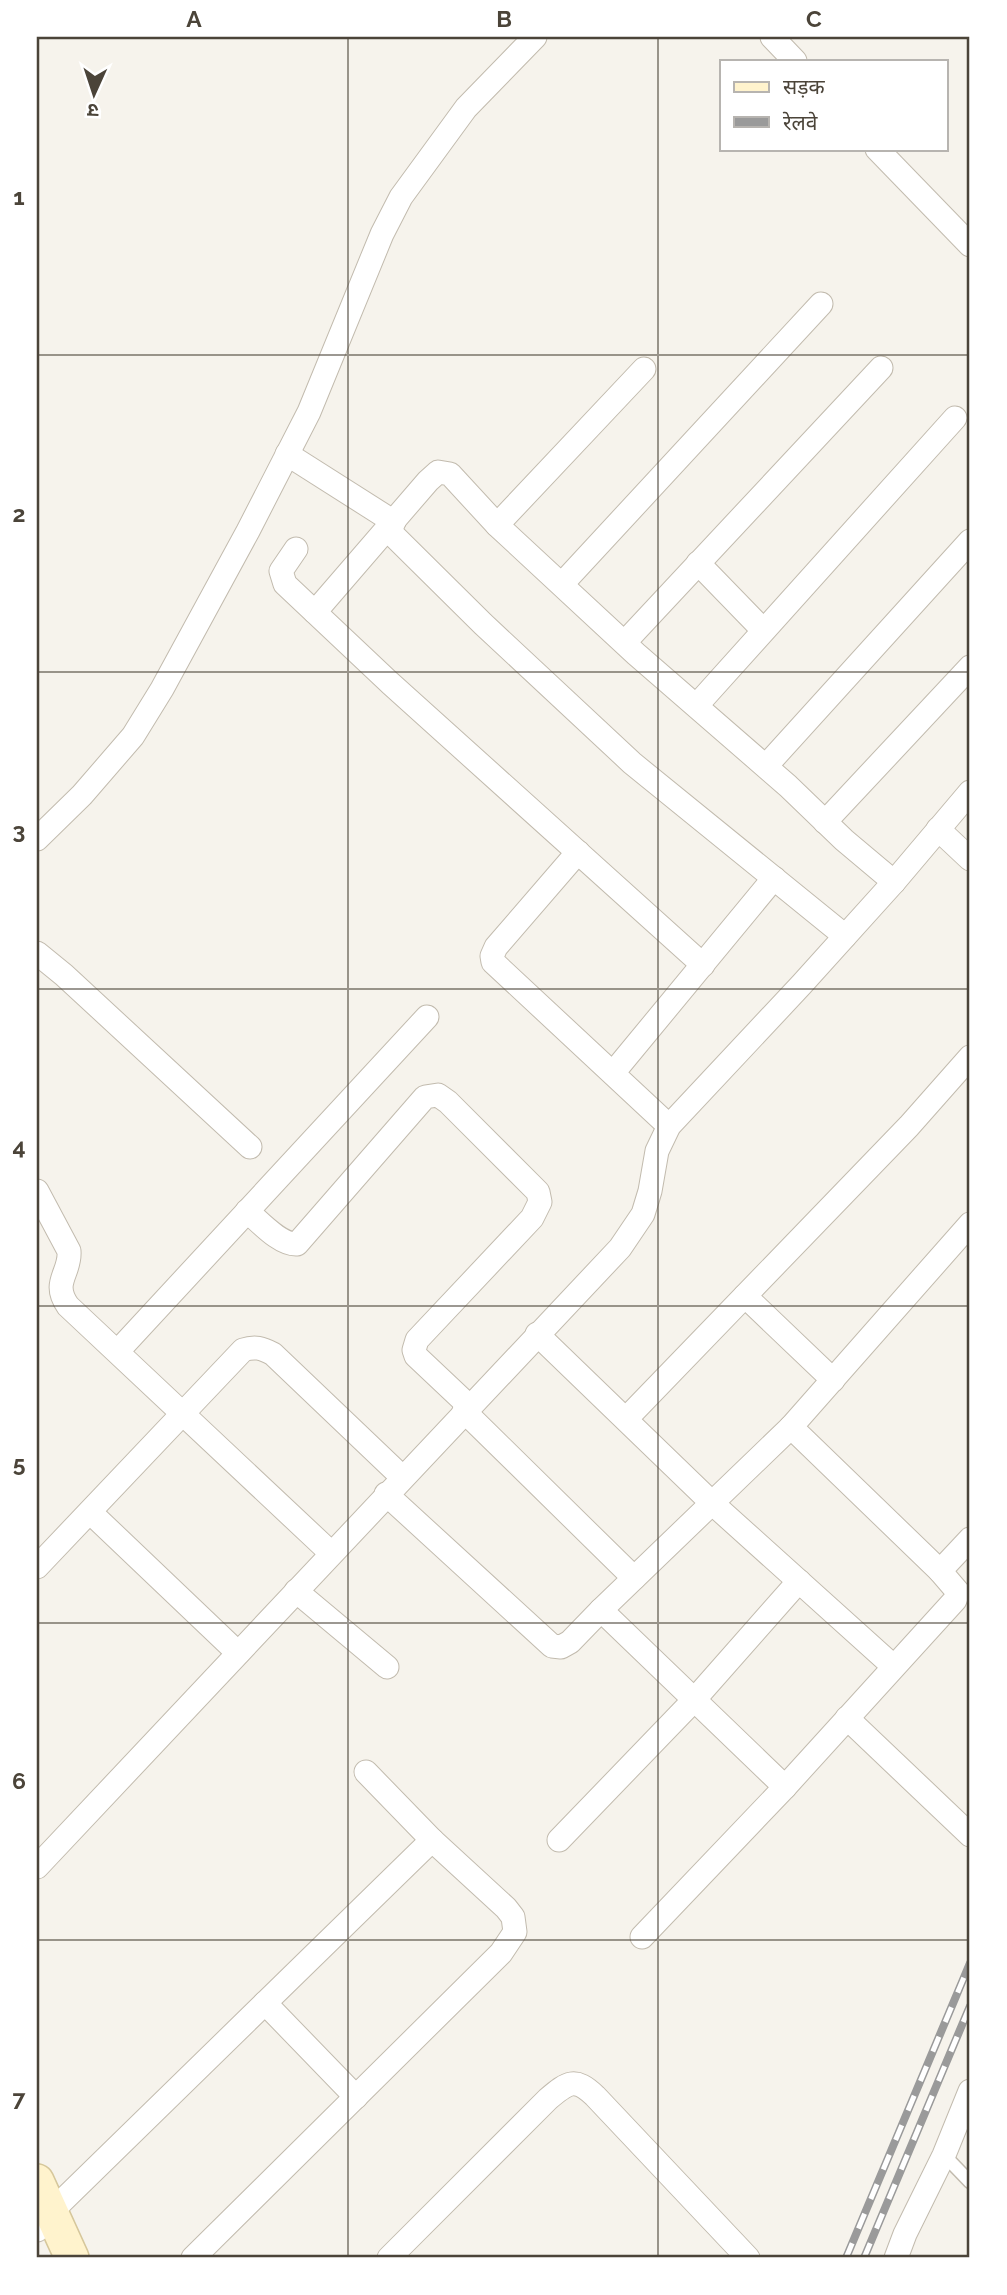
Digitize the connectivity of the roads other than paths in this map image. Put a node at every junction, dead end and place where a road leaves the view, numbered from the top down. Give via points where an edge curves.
1 (535, 37) edge
2 (772, 37) edge
3 (793, 60) edge
4 (878, 150) edge
5 (970, 245) edge
6 (821, 304) dead end
7 (881, 368) dead end
8 (645, 369) dead end
9 (955, 418) dead end
10 (287, 454) junction
11 (497, 525) junction
12 (391, 526) junction
13 (970, 541) edge
14 (296, 549) dead end
15 (698, 563) junction
16 (562, 584) junction
17 (315, 612) junction
18 (763, 630) junction
19 (625, 642) junction
20 (970, 667) edge
21 (697, 705) junction
22 (766, 766) junction
23 (970, 792) edge
24 (825, 822) junction
25 (937, 830) junction
26 (37, 839) edge
27 (578, 852) junction
28 (970, 859) edge
29 (774, 878) junction
30 (894, 882) junction
31 (845, 936) junction
32 (37, 953) edge
33 (703, 965) junction
34 (426, 1017) dead end
35 (970, 1057) edge
36 (613, 1073) junction
37 (669, 1125) junction
38 (250, 1147) dead end
39 (37, 1191) edge
40 (247, 1211) junction
41 (970, 1224) edge
42 (745, 1296) junction
43 (537, 1334) junction
44 (118, 1352) junction
45 (833, 1380) junction
46 (467, 1408) junction
47 (185, 1413) junction
48 (626, 1419) junction
49 (791, 1427) junction
50 (402, 1477) junction
51 (386, 1494) junction
52 (712, 1503) junction
53 (90, 1512) junction
54 (970, 1539) edge
55 (331, 1553) junction
56 (37, 1567) edge
57 (940, 1571) junction
58 (634, 1578) junction
59 (799, 1581) junction
60 (296, 1591) junction
61 (601, 1610) junction
62 (237, 1653) junction
63 (893, 1666) junction
64 (387, 1667) dead end
65 (694, 1700) junction
66 (847, 1718) junction
67 (366, 1772) dead end
68 (785, 1787) junction
69 (970, 1835) edge
70 (432, 1840) junction
71 (559, 1840) dead end
72 (37, 1867) edge
73 (642, 1937) dead end
74 (265, 2003) junction
75 (970, 2091) edge
76 (355, 2097) junction
77 (944, 2155) junction
78 (37, 2181) edge
79 (970, 2182) edge
80 (44, 2221) edge
81 (72, 2258) edge
82 (193, 2258) edge
83 (389, 2258) edge
84 (748, 2258) edge
85 (896, 2258) edge

1 - 10 street via 466,108 401,197
2 - 3 street
4 - 5 street
6 - 16 street
7 - 15 street
8 - 11 street
9 - 18 street
10 - 12 street
10 - 26 street via 133,736
11 - 12 street via 450,474 438,472
11 - 16 street
12 - 17 street
12 - 29 street via 482,624 632,763
13 - 22 street
14 - 17 street via 281,575
15 - 18 street
15 - 19 street
16 - 19 street
17 - 27 street
18 - 21 street
19 - 21 street
20 - 24 street
21 - 22 street
22 - 24 street
23 - 25 street
24 - 30 street
25 - 28 street
25 - 30 street
27 - 33 street
27 - 36 street via 492,956
29 - 31 street
29 - 33 street
30 - 31 street
31 - 37 street
32 - 38 street
33 - 36 street
34 - 40 street
35 - 42 street
36 - 37 street
37 - 43 street via 657,1151 643,1214 632,1233
39 - 44 street via 69,1251 62,1297
40 - 44 street
40 - 46 street via 285,1241 297,1244 425,1097 438,1095 449,1102 538,1192 540,1202 533,1218 417,1340 416,1356
41 - 45 street
42 - 45 street
42 - 48 street
43 - 46 street
43 - 48 street
44 - 47 street
45 - 49 street
46 - 50 street
46 - 58 street
47 - 50 street via 243,1350 264,1349
47 - 53 street
47 - 55 street
48 - 52 street
49 - 52 street
49 - 57 street
50 - 51 street
51 - 55 street
51 - 61 street via 552,1646 570,1642
52 - 58 street
52 - 59 street
53 - 56 street
53 - 62 street
54 - 57 street
55 - 60 street
57 - 63 street via 958,1592 955,1600
58 - 61 street
59 - 63 street
59 - 65 street
60 - 62 street
60 - 64 street
61 - 65 street
62 - 72 street
63 - 66 street
65 - 68 street
65 - 71 street
66 - 68 street
66 - 69 street
67 - 70 street
68 - 73 street
70 - 74 street
70 - 76 street via 506,1908 513,1916 515,1932 501,1953
74 - 76 street
74 - 80 street
75 - 77 street
76 - 82 street
77 - 79 lane
77 - 85 street
78 - 80 street
80 - 81 street
83 - 84 street via 548,2099 574,2083 595,2096

